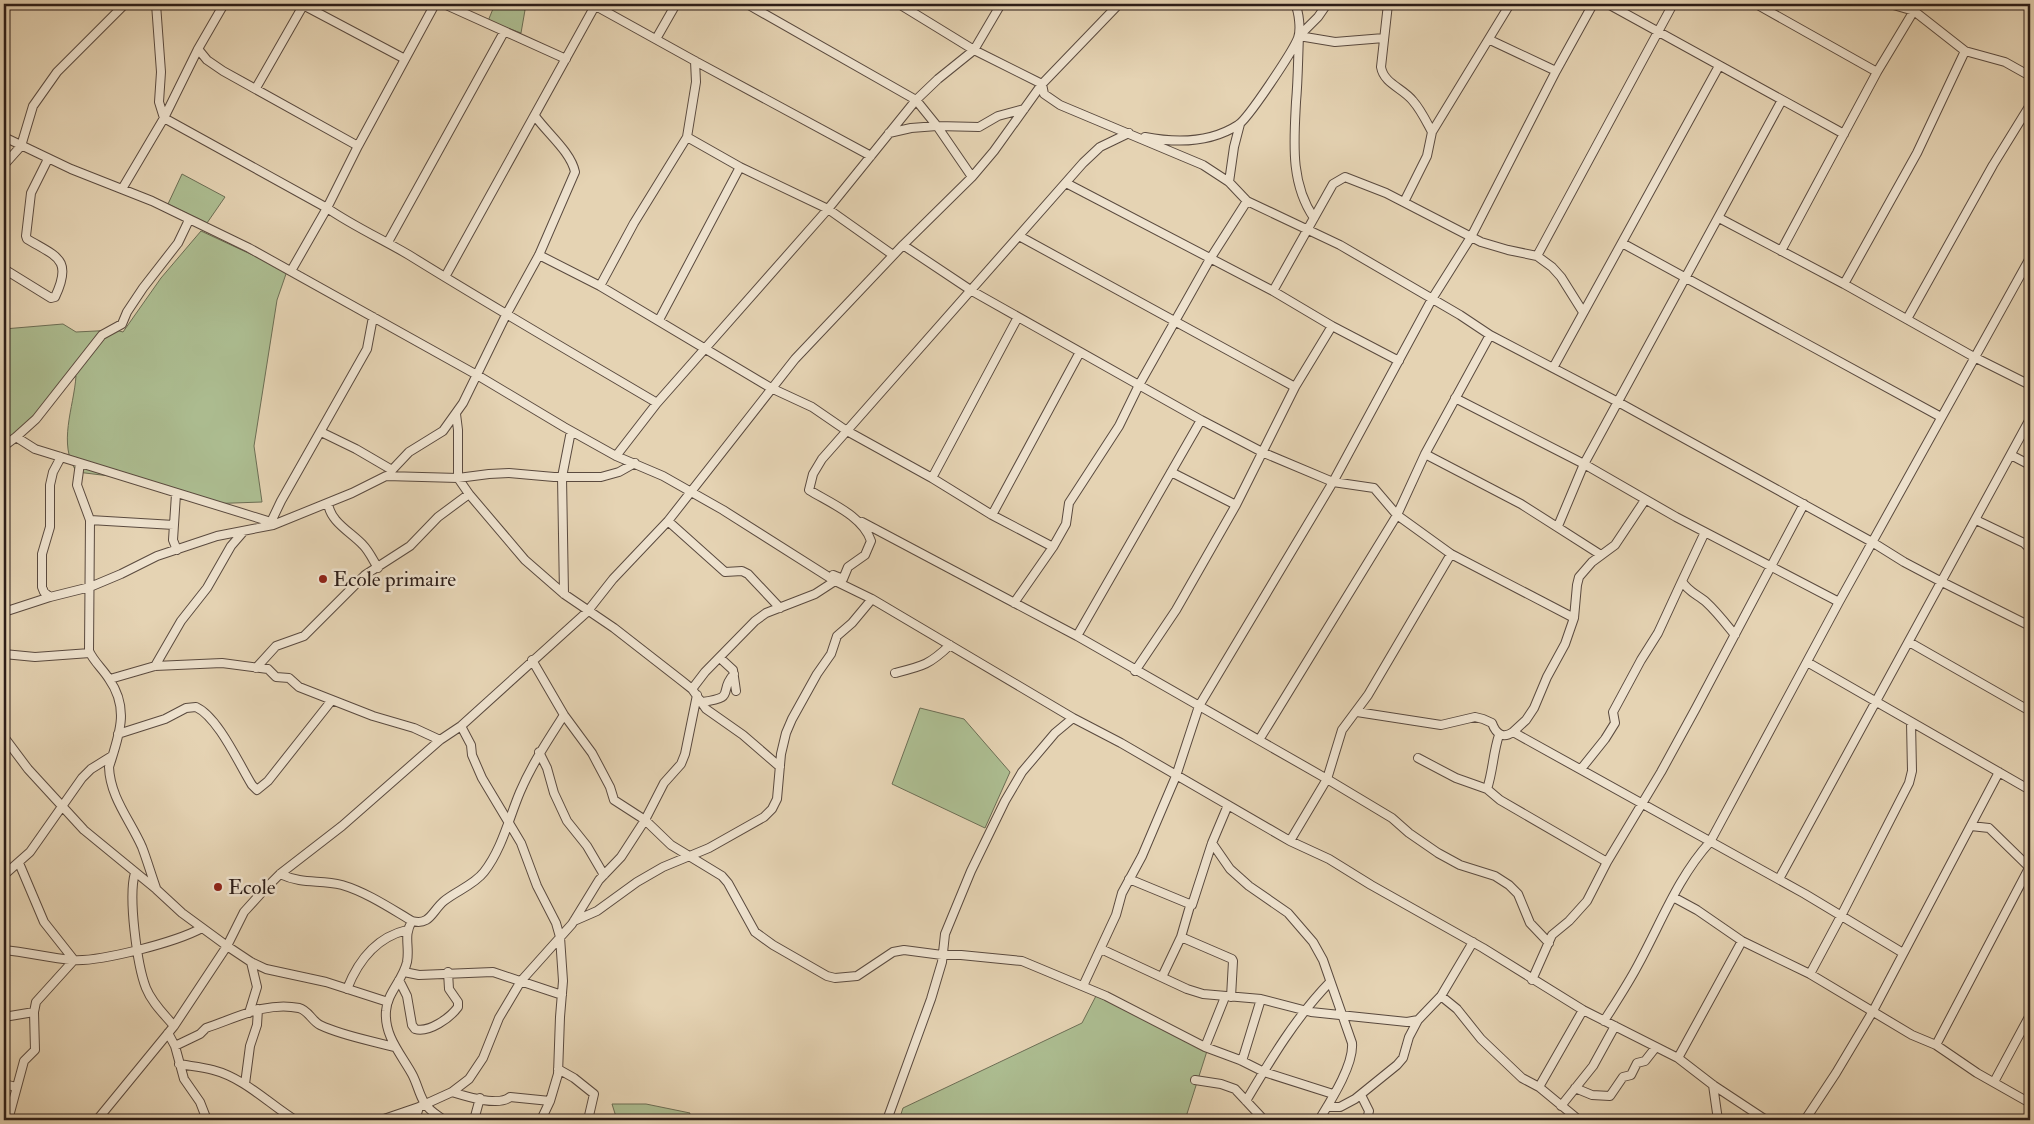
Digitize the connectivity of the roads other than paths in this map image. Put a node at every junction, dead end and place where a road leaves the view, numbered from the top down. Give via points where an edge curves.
1 (125, 4) edge
2 (156, 4) edge
3 (224, 4) edge
4 (435, 4) edge
5 (444, 4) edge
6 (594, 4) edge
7 (676, 4) edge
8 (747, 4) edge
9 (900, 4) edge
10 (1001, 4) edge
11 (1119, 4) edge
12 (1295, 4) edge
13 (1327, 4) edge
14 (1388, 4) edge
15 (1510, 4) edge
16 (1594, 4) edge
17 (1608, 4) edge
18 (1673, 4) edge
19 (1756, 4) edge
20 (1890, 4) edge
21 (304, 5) edge
22 (1916, 7) edge
23 (504, 32) junction
24 (1658, 32) junction
25 (1299, 36) junction
26 (1384, 38) junction
27 (656, 39) junction
28 (1490, 40) junction
29 (198, 49) junction
30 (974, 50) junction
31 (1965, 51) junction
32 (405, 59) junction
33 (566, 59) junction
34 (695, 61) junction
35 (1719, 66) junction
36 (1556, 70) junction
37 (1877, 72) junction
38 (2030, 76) edge
39 (1042, 84) junction
40 (256, 88) junction
41 (916, 100) junction
42 (1782, 100) junction
43 (2030, 104) edge
44 (1024, 109) junction
45 (535, 116) junction
46 (164, 118) junction
47 (1240, 124) junction
48 (937, 126) junction
49 (1432, 132) junction
50 (889, 133) junction
51 (1128, 133) junction
52 (1844, 134) junction
53 (4, 137) edge
54 (687, 138) junction
55 (21, 146) junction
56 (358, 146) junction
57 (871, 156) junction
58 (48, 159) junction
59 (4, 165) edge
60 (740, 166) junction
61 (972, 177) junction
62 (1228, 182) junction
63 (1066, 183) junction
64 (122, 189) junction
65 (1247, 201) junction
66 (1404, 202) junction
67 (327, 208) junction
68 (828, 208) junction
69 (1314, 218) junction
70 (1719, 218) junction
71 (189, 220) junction
72 (1308, 230) junction
73 (1019, 236) junction
74 (1471, 237) junction
75 (388, 242) junction
76 (1622, 243) junction
77 (903, 245) junction
78 (1781, 251) junction
79 (539, 255) junction
80 (893, 255) junction
81 (1537, 256) junction
82 (2030, 258) edge
83 (1210, 259) junction
84 (4, 269) edge
85 (291, 271) junction
86 (445, 277) junction
87 (1685, 278) junction
88 (1844, 284) junction
89 (600, 286) junction
90 (972, 291) junction
91 (1273, 291) junction
92 (1432, 300) junction
93 (1583, 312) junction
94 (506, 315) junction
95 (1018, 317) junction
96 (373, 318) junction
97 (1907, 319) junction
98 (659, 320) junction
99 (1175, 322) junction
100 (1332, 326) junction
101 (1490, 335) junction
102 (705, 348) junction
103 (1080, 352) junction
104 (1974, 357) junction
105 (1400, 361) junction
106 (1553, 368) junction
107 (477, 376) junction
108 (2030, 384) edge
109 (1139, 385) junction
110 (1295, 387) junction
111 (771, 388) junction
112 (1455, 398) junction
113 (1618, 402) junction
114 (658, 403) junction
115 (456, 414) junction
116 (1941, 417) junction
117 (1201, 420) junction
118 (2030, 420) edge
119 (571, 431) junction
120 (847, 431) junction
121 (321, 432) junction
122 (16, 437) junction
123 (4, 446) edge
124 (1264, 453) junction
125 (1425, 454) junction
126 (2011, 454) junction
127 (616, 456) junction
128 (61, 458) junction
129 (80, 463) junction
130 (635, 463) junction
131 (1584, 464) junction
132 (2030, 465) edge
133 (1171, 472) junction
134 (389, 473) junction
135 (562, 477) junction
136 (458, 478) junction
137 (932, 478) junction
138 (1333, 482) junction
139 (691, 492) junction
140 (176, 494) junction
141 (469, 494) junction
142 (1645, 500) junction
143 (328, 503) junction
144 (1804, 504) junction
145 (1236, 506) junction
146 (992, 515) junction
147 (1397, 515) junction
148 (854, 517) junction
149 (90, 520) junction
150 (1976, 520) junction
151 (668, 521) junction
152 (272, 524) junction
153 (174, 525) junction
154 (1558, 526) junction
155 (244, 530) junction
156 (1705, 532) junction
157 (1872, 542) junction
158 (1053, 547) junction
159 (2030, 549) edge
160 (177, 550) junction
161 (1451, 554) junction
162 (1601, 555) junction
163 (1772, 567) junction
164 (378, 568) junction
165 (820, 570) junction
166 (835, 581) junction
167 (1682, 581) junction
168 (1940, 581) junction
169 (90, 587) junction
170 (564, 594) junction
171 (50, 597) junction
172 (872, 599) junction
173 (1839, 602) junction
174 (1014, 603) junction
175 (780, 608) junction
176 (4, 612) edge
177 (587, 612) junction
178 (1574, 618) junction
179 (2030, 626) edge
180 (1735, 635) junction
181 (1077, 636) junction
182 (1909, 642) junction
183 (950, 645) junction
184 (90, 653) junction
185 (4, 654) edge
186 (720, 658) junction
187 (532, 660) junction
188 (1807, 662) junction
189 (155, 666) junction
190 (256, 668) junction
191 (1135, 671) junction
192 (895, 673) dead end
193 (734, 674) junction
194 (110, 679) junction
195 (736, 691) dead end
196 (697, 696) junction
197 (332, 700) junction
198 (1876, 701) junction
199 (1198, 706) junction
200 (2030, 711) edge
201 (1357, 712) junction
202 (564, 715) junction
203 (1073, 718) junction
204 (1911, 722) junction
205 (462, 726) junction
206 (1513, 732) junction
207 (118, 734) junction
208 (1499, 735) junction
209 (4, 738) edge
210 (440, 740) junction
211 (1259, 740) junction
212 (539, 752) junction
213 (112, 756) junction
214 (1418, 758) dead end
215 (780, 767) junction
216 (1581, 769) junction
217 (1999, 772) junction
218 (1176, 776) junction
219 (1327, 779) junction
220 (1487, 789) junction
221 (2030, 790) edge
222 (1642, 802) junction
223 (1228, 805) junction
224 (62, 806) junction
225 (645, 820) junction
226 (508, 823) junction
227 (1971, 826) junction
228 (1290, 840) junction
229 (1710, 842) junction
230 (1212, 843) junction
231 (687, 855) junction
232 (1607, 862) junction
233 (19, 863) junction
234 (2030, 867) edge
235 (135, 873) junction
236 (280, 874) junction
237 (4, 875) edge
238 (604, 875) junction
239 (1129, 879) junction
240 (1779, 880) junction
241 (156, 888) junction
242 (1673, 897) junction
243 (1190, 906) junction
244 (1841, 916) junction
245 (412, 921) junction
246 (573, 922) junction
247 (202, 928) junction
248 (407, 930) junction
249 (560, 937) junction
250 (1181, 937) junction
251 (1742, 941) junction
252 (1473, 942) junction
253 (1549, 943) junction
254 (226, 946) junction
255 (1101, 949) junction
256 (4, 950) edge
257 (138, 950) junction
258 (1903, 953) junction
259 (942, 955) junction
260 (74, 960) junction
261 (251, 962) junction
262 (404, 972) junction
263 (448, 972) junction
264 (1810, 974) junction
265 (1162, 977) junction
266 (400, 980) junction
267 (1532, 980) junction
268 (521, 981) junction
269 (1330, 982) junction
270 (1083, 986) junction
271 (348, 989) junction
272 (562, 995) junction
273 (1441, 996) junction
274 (1228, 997) junction
275 (1261, 999) junction
276 (388, 1002) junction
277 (258, 1009) junction
278 (1582, 1010) junction
279 (1304, 1011) junction
280 (1873, 1011) junction
281 (34, 1012) junction
282 (248, 1013) junction
283 (1342, 1015) junction
284 (2030, 1015) edge
285 (4, 1016) edge
286 (1418, 1020) junction
287 (1604, 1021) junction
288 (174, 1026) junction
289 (1615, 1026) junction
290 (168, 1033) junction
291 (1936, 1045) junction
292 (175, 1046) junction
293 (394, 1047) junction
294 (1205, 1047) junction
295 (1656, 1047) junction
296 (1678, 1058) junction
297 (1242, 1061) junction
298 (179, 1064) junction
299 (558, 1070) junction
300 (1264, 1072) junction
301 (1195, 1080) dead end
302 (1994, 1082) junction
303 (4, 1084) edge
304 (245, 1084) junction
305 (1713, 1085) junction
306 (16, 1087) junction
307 (1539, 1087) junction
308 (1575, 1088) junction
309 (452, 1092) junction
310 (1333, 1094) junction
311 (1361, 1095) junction
312 (480, 1098) junction
313 (550, 1101) junction
314 (1246, 1101) junction
315 (2030, 1103) edge
316 (422, 1106) junction
317 (1561, 1106) junction
318 (1327, 1107) junction
319 (542, 1118) edge
320 (8, 1120) edge
321 (97, 1120) edge
322 (207, 1120) edge
323 (295, 1120) edge
324 (381, 1120) edge
325 (415, 1120) edge
326 (444, 1120) edge
327 (474, 1120) edge
328 (551, 1120) edge
329 (588, 1120) edge
330 (887, 1120) edge
331 (1264, 1120) edge
332 (1318, 1120) edge
333 (1367, 1120) edge
334 (1579, 1120) edge
335 (1718, 1120) edge
336 (1766, 1120) edge
337 (1805, 1120) edge

1 - 55 street via 57,72 33,106
2 - 46 street via 161,72 159,102
3 - 29 street
4 - 32 street
5 - 23 street
6 - 27 street
6 - 33 street
7 - 27 street
8 - 41 street
9 - 30 street
10 - 30 street
11 - 39 street
12 - 25 street
13 - 25 street
14 - 26 street
15 - 28 street
16 - 36 street
17 - 24 street
18 - 24 street
19 - 37 street
20 - 22 street
21 - 32 street
21 - 40 street
22 - 31 street
22 - 37 street
23 - 33 street
23 - 75 street
24 - 35 street
24 - 81 street
25 - 26 street via 1335,42
25 - 47 street via 1274,78
25 - 69 street via 1294,164 1301,195
26 - 49 street via 1382,74 1412,99
27 - 34 street
28 - 36 street
28 - 49 street
29 - 40 street via 223,71
29 - 46 street
30 - 39 street
30 - 41 street
31 - 38 street via 2005,62
31 - 88 street via 1917,153
32 - 56 street
33 - 45 street
34 - 54 street via 696,82
34 - 57 street
35 - 42 street
35 - 76 street
36 - 74 street
37 - 52 street
39 - 44 street
39 - 51 street via 1049,99
40 - 56 street
41 - 48 street
41 - 50 street
42 - 52 street
42 - 70 street
43 - 97 street
44 - 48 street via 998,116 979,127
44 - 61 street
45 - 79 street via 574,165 575,172
45 - 86 street
46 - 64 street
46 - 67 street
47 - 51 street via 1198,140 1170,142
47 - 62 street
48 - 50 street
48 - 61 street
49 - 66 street via 1427,156
50 - 57 street
51 - 62 street via 1203,165
51 - 63 street via 1100,147
52 - 78 street
53 - 55 street
54 - 60 street
54 - 89 street via 634,223
55 - 58 street
55 - 59 street
56 - 67 street
57 - 68 street
58 - 64 street
58 - 84 street via 31,193 26,236 56,257 64,273 63,280 55,297 51,298
60 - 68 street
60 - 98 street
61 - 77 street
62 - 65 street
63 - 73 street
63 - 83 street
64 - 71 street
65 - 72 street
65 - 83 street
66 - 69 street via 1346,177 1333,184
66 - 74 street
67 - 75 street
67 - 85 street
68 - 80 street
68 - 102 street
69 - 72 street
70 - 78 street
70 - 87 street
71 - 85 street
71 - 122 street via 184,235 129,308 122,324 102,335 36,419
72 - 91 street
72 - 92 street via 1340,245
73 - 90 street
73 - 99 street
74 - 81 street
74 - 92 street
75 - 86 street
76 - 87 street
76 - 93 street
77 - 80 street
77 - 90 street
78 - 88 street
79 - 89 street
79 - 94 street
80 - 111 street
81 - 93 street via 1561,277
82 - 104 street
83 - 91 street
83 - 99 street
85 - 96 street
86 - 94 street
87 - 113 street
87 - 116 street
88 - 97 street
89 - 98 street
90 - 95 street
90 - 120 street
91 - 100 street
92 - 101 street
92 - 105 street
93 - 106 street
94 - 107 street
94 - 114 street
95 - 103 street
95 - 137 street
96 - 107 street
96 - 121 street via 367,349
97 - 104 street
98 - 102 street
99 - 109 street
99 - 110 street
100 - 105 street
100 - 110 street
101 - 106 street
101 - 112 street
102 - 111 street
102 - 114 street
103 - 109 street
103 - 146 street
104 - 108 street
104 - 116 street
105 - 138 street
106 - 113 street
107 - 115 street
107 - 119 street
109 - 117 street
109 - 158 street via 1119,426 1069,503 1066,524
110 - 124 street
111 - 120 street via 812,407
111 - 139 street
112 - 125 street
112 - 131 street
113 - 131 street
113 - 144 street
114 - 127 street
115 - 134 street via 443,431 409,452
115 - 136 street
116 - 157 street
117 - 124 street
117 - 133 street
118 - 126 street
119 - 127 street
119 - 135 street
120 - 137 street
120 - 148 street via 822,459 809,490
121 - 134 street via 356,449
121 - 152 street via 281,501
122 - 123 street
122 - 128 street via 35,449
124 - 138 street
124 - 145 street
125 - 147 street
125 - 154 street
126 - 132 street
126 - 150 street
127 - 130 street
128 - 129 street
128 - 171 street via 50,485 50,534 42,554 42,587
129 - 140 street
129 - 149 street via 77,485
130 - 135 street via 601,477
130 - 139 street
131 - 142 street
131 - 154 street
133 - 145 street
133 - 181 street
134 - 136 street
134 - 143 street
135 - 136 street via 489,474
135 - 170 street
136 - 141 street
137 - 146 street
138 - 147 street via 1374,488
138 - 199 street
139 - 151 street
139 - 165 street
140 - 152 street
140 - 153 street
141 - 164 street via 438,517 410,546
141 - 170 street via 525,560
142 - 156 street
142 - 162 street via 1620,540
143 - 152 street
143 - 164 street via 339,524 364,546
144 - 157 street
144 - 163 street
145 - 191 street via 1176,610
146 - 158 street
147 - 161 street
147 - 211 street
148 - 165 street via 864,526 871,541 865,555 848,567 843,579
148 - 174 street
149 - 153 street
149 - 169 street
150 - 159 street
150 - 168 street
151 - 175 street via 725,572 748,574
151 - 177 street
152 - 155 street
153 - 160 street via 173,540
154 - 162 street
155 - 160 street
155 - 189 street via 207,588 181,621
156 - 163 street
156 - 167 street
157 - 168 street
157 - 173 street
158 - 174 street
160 - 169 street
161 - 178 street
161 - 201 street
162 - 178 street via 1580,577
163 - 173 street
163 - 180 street
164 - 190 street via 365,575 304,636 276,646
165 - 166 street
166 - 172 street
166 - 175 street via 815,594
167 - 180 street via 1718,614
167 - 216 street via 1658,632 1613,712 1615,723
168 - 179 street
168 - 182 street
169 - 171 street
169 - 184 street
170 - 177 street
171 - 176 street
172 - 183 street
172 - 215 street via 837,636 831,654 786,733
173 - 188 street
174 - 181 street
175 - 186 street via 755,621
177 - 187 street
177 - 196 street via 614,628
178 - 206 street via 1534,708
180 - 222 street
181 - 191 street
182 - 198 street
182 - 200 street
183 - 192 street via 924,666
183 - 203 street
184 - 185 street via 35,657
184 - 194 street
186 - 193 street
186 - 196 street
187 - 202 street
187 - 205 street
188 - 198 street
188 - 229 street
189 - 190 street via 222,662
189 - 194 street
190 - 197 street via 268,669 276,677 288,678 299,687
191 - 199 street
193 - 195 street
193 - 196 street via 728,681 726,693 719,699
194 - 207 street via 122,705
196 - 215 street via 706,709
196 - 225 street via 685,754
197 - 207 street via 268,781 257,790 220,731 196,707
197 - 210 street
198 - 204 street
198 - 240 street
199 - 211 street
199 - 218 street
201 - 208 street via 1441,725 1483,718 1492,723
201 - 219 street via 1342,730
202 - 212 street
202 - 225 street via 592,752 614,800
203 - 218 street
203 - 259 street via 1039,751 1015,783 953,911
204 - 217 street
204 - 244 street via 1911,777
205 - 210 street
205 - 226 street via 482,778
206 - 208 street via 1508,736
206 - 216 street
207 - 213 street
208 - 220 street
209 - 224 street
210 - 236 street via 342,826
211 - 219 street
212 - 226 street
212 - 238 street via 567,821
213 - 224 street via 82,778
213 - 241 street via 109,768 112,787 141,846
214 - 220 street via 1456,778
215 - 231 street via 777,799 764,817 709,848
216 - 222 street
217 - 221 street
217 - 227 street
218 - 223 street
218 - 239 street
219 - 228 street
219 - 253 street via 1392,818 1438,853 1509,884 1518,894 1530,923
220 - 232 street via 1500,800
222 - 229 street
222 - 232 street
223 - 228 street
223 - 230 street
224 - 233 street
224 - 235 street via 84,830
225 - 231 street via 671,845
225 - 238 street via 621,857
226 - 245 street via 499,847 483,873 444,901 425,921
226 - 249 street via 521,844
227 - 234 street via 1989,828
227 - 258 street
228 - 252 street
229 - 240 street
229 - 242 street via 1698,855
230 - 243 street
230 - 269 street via 1230,869 1288,913 1313,942
231 - 246 street
231 - 259 street via 728,882 750,925 761,938 828,976 857,976 898,951
232 - 253 street via 1587,901 1556,930
233 - 237 street
233 - 260 street via 44,922
234 - 291 street
235 - 241 street
235 - 257 street via 132,892
236 - 245 street via 294,880 340,885 358,891
236 - 254 street via 244,912
238 - 246 street
239 - 243 street
239 - 255 street
240 - 244 street
241 - 247 street
242 - 251 street
242 - 287 street via 1637,967
243 - 250 street
244 - 258 street
244 - 264 street
245 - 248 street
246 - 249 street
247 - 254 street
247 - 257 street
248 - 262 street via 408,956
248 - 271 street via 381,941 358,966
249 - 268 street
249 - 272 street
250 - 265 street
250 - 274 street via 1232,959
251 - 264 street
251 - 296 street
252 - 267 street
252 - 273 street
253 - 267 street
254 - 261 street
254 - 288 street
255 - 265 street
255 - 270 street
256 - 260 street
257 - 260 street
257 - 288 street via 150,997
258 - 280 street
259 - 270 street via 1022,961
259 - 330 street via 931,999
260 - 281 street via 39,998
261 - 271 street via 266,969
261 - 282 street via 257,987
262 - 263 street via 419,975
262 - 266 street
263 - 266 street via 449,989 458,1006 441,1022 420,1030 412,1025 407,996
263 - 268 street via 493,972
264 - 280 street
265 - 274 street via 1203,994
266 - 276 street
267 - 278 street
268 - 272 street
268 - 309 street via 499,1018 478,1067
269 - 279 street
269 - 283 street
270 - 294 street
271 - 276 street
272 - 299 street
273 - 286 street
273 - 307 street via 1457,1009 1480,1039 1522,1078
274 - 275 street
274 - 294 street
275 - 279 street
275 - 297 street
276 - 293 street via 386,1022
277 - 282 street
277 - 293 street via 301,1008 318,1024 345,1035
277 - 304 street
278 - 287 street
278 - 307 street
279 - 283 street
279 - 300 street
280 - 291 street via 1912,1035
280 - 337 street
281 - 285 street
281 - 306 street via 35,1050 24,1061
282 - 292 street via 206,1028
283 - 286 street via 1407,1022
283 - 310 street via 1353,1048
284 - 302 street
286 - 311 street via 1403,1058
287 - 289 street
288 - 290 street
289 - 295 street
289 - 308 street
290 - 292 street
290 - 321 street
291 - 302 street
292 - 298 street
293 - 316 street via 413,1075
294 - 297 street
295 - 296 street
295 - 308 street via 1645,1061 1637,1063 1631,1075 1623,1077 1610,1096 1592,1095
296 - 305 street
297 - 300 street
298 - 304 street via 213,1070
298 - 322 street
299 - 313 street
299 - 329 street via 594,1094
300 - 310 street
300 - 314 street
301 - 314 street via 1229,1086
302 - 315 street
303 - 306 street
304 - 323 street
305 - 335 street
305 - 336 street
306 - 320 street
307 - 317 street
308 - 317 street
309 - 312 street
309 - 316 street
310 - 318 street
311 - 318 street via 1340,1107
311 - 333 street via 1369,1111
312 - 313 street
312 - 327 street
313 - 319 street
314 - 331 street
316 - 324 street
316 - 325 street
316 - 326 street
317 - 334 street
318 - 332 street
319 - 328 street

